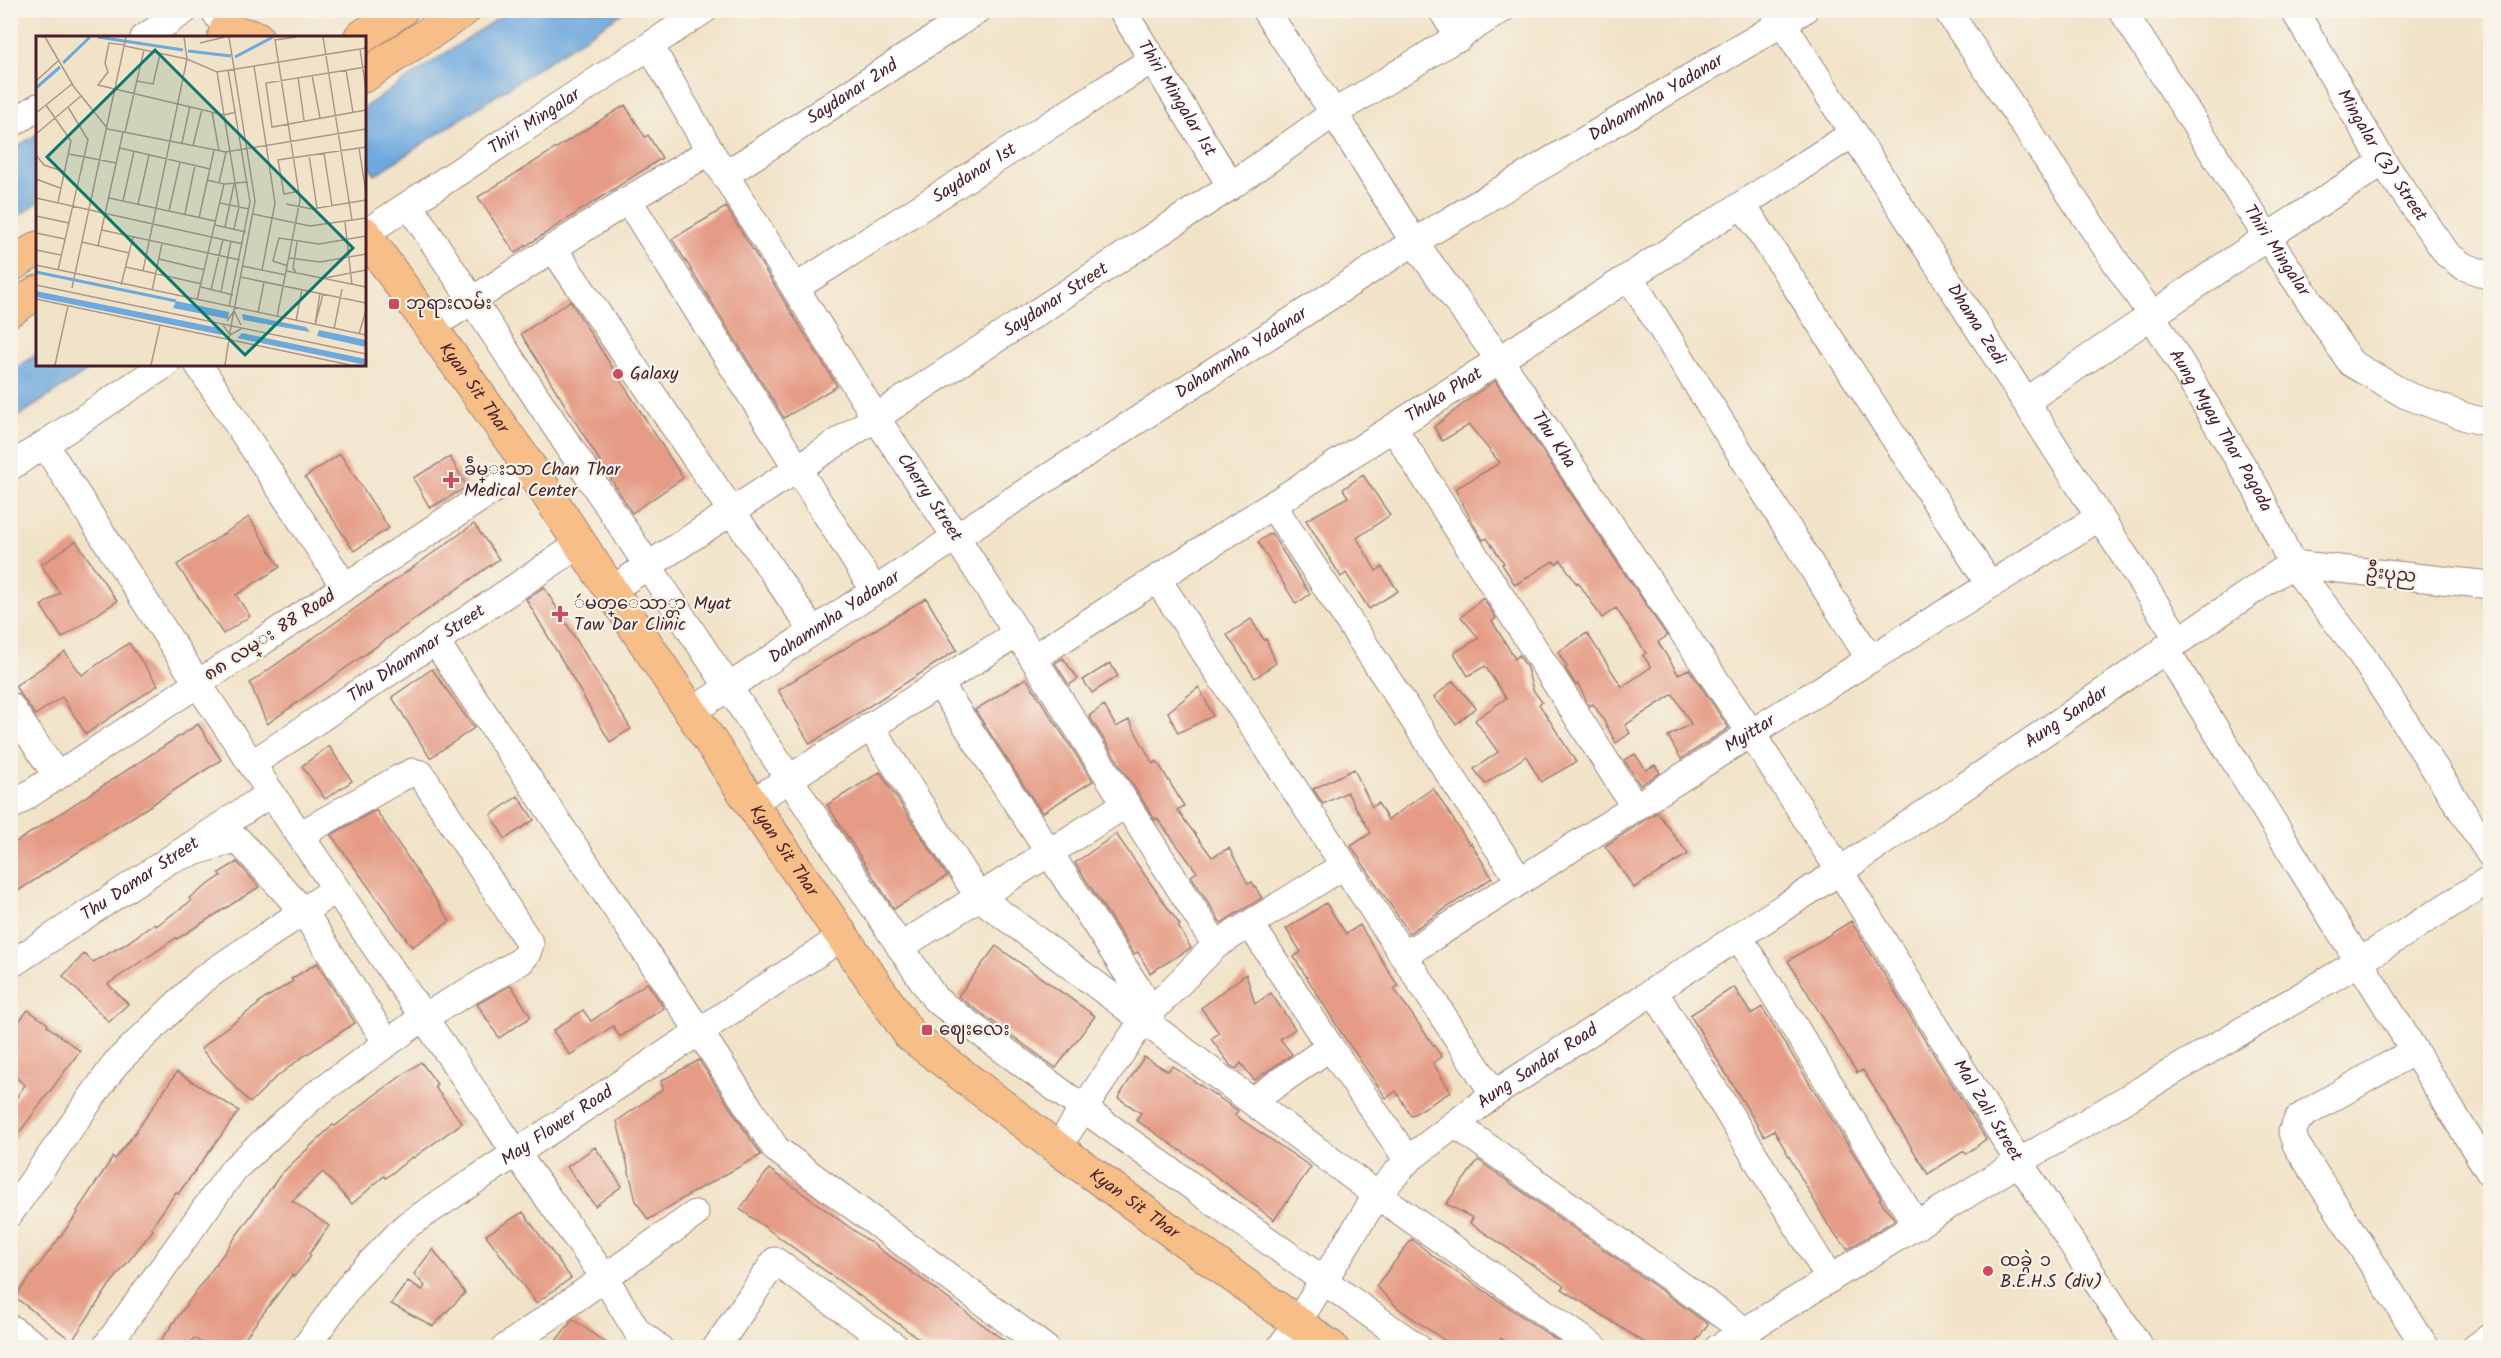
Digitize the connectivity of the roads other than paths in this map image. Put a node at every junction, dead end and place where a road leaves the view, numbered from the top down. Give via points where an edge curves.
1 (185, 10) edge
2 (401, 10) edge
3 (464, 10) edge
4 (704, 10) edge
5 (978, 10) edge
6 (1122, 10) edge
7 (1265, 10) edge
8 (1442, 10) edge
9 (1501, 10) edge
10 (1947, 10) edge
11 (2122, 10) edge
12 (2300, 13) edge
13 (1786, 15) edge
14 (224, 29) edge
15 (147, 36) edge
16 (250, 36) edge
17 (363, 36) edge
18 (1459, 38) junction
19 (650, 46) junction
20 (1153, 59) junction
21 (366, 75) edge
22 (36, 108) edge
23 (1334, 113) junction
24 (10, 125) edge
25 (1854, 133) junction
26 (710, 151) junction
27 (2383, 162) junction
28 (725, 175) junction
29 (1231, 186) junction
30 (628, 200) junction
31 (409, 205) junction
32 (1743, 205) junction
33 (366, 232) edge
34 (366, 234) edge
35 (2267, 237) junction
36 (1414, 242) junction
37 (553, 248) junction
38 (36, 249) edge
39 (10, 266) edge
40 (2490, 276) edge
41 (1630, 278) junction
42 (795, 288) junction
43 (36, 293) edge
44 (472, 300) junction
45 (10, 310) edge
46 (2152, 316) junction
47 (431, 327) junction
48 (1498, 359) junction
49 (163, 366) edge
50 (199, 366) edge
51 (2026, 401) junction
52 (876, 418) junction
53 (2490, 423) edge
54 (1394, 429) junction
55 (45, 445) junction
56 (529, 466) junction
57 (10, 467) edge
58 (798, 468) junction
59 (1272, 506) junction
60 (732, 511) junction
61 (2100, 517) junction
62 (956, 537) junction
63 (580, 544) junction
64 (2292, 564) junction
65 (648, 566) junction
66 (1157, 579) junction
67 (1990, 585) junction
68 (2490, 585) edge
69 (345, 587) junction
70 (611, 590) junction
71 (874, 590) junction
72 (813, 631) junction
73 (1018, 633) junction
74 (435, 641) junction
75 (2172, 644) junction
76 (1034, 658) junction
77 (1870, 659) junction
78 (939, 683) junction
79 (198, 684) junction
80 (728, 687) junction
81 (10, 706) edge
82 (691, 712) junction
83 (870, 726) junction
84 (1751, 733) junction
85 (252, 764) junction
86 (57, 776) junction
87 (789, 778) junction
88 (271, 793) junction
89 (751, 803) junction
90 (1126, 804) junction
91 (10, 807) edge
92 (1635, 807) junction
93 (300, 835) junction
94 (1050, 852) junction
95 (2490, 854) edge
96 (171, 859) junction
97 (1343, 866) junction
98 (1840, 871) junction
99 (2490, 879) edge
100 (1520, 881) junction
101 (336, 890) junction
102 (980, 897) junction
103 (304, 912) junction
104 (1251, 925) junction
105 (842, 937) junction
106 (1739, 937) junction
107 (1216, 945) junction
108 (900, 947) junction
109 (1403, 956) junction
110 (2359, 962) junction
111 (10, 965) edge
112 (1654, 991) junction
113 (1148, 1015) junction
114 (424, 1017) junction
115 (699, 1031) junction
116 (387, 1043) junction
117 (1330, 1047) junction
118 (2414, 1051) junction
119 (1494, 1094) junction
120 (1252, 1101) junction
121 (1084, 1109) junction
122 (1455, 1124) junction
123 (1058, 1148) junction
124 (516, 1153) junction
125 (1408, 1160) junction
126 (2019, 1162) junction
127 (2490, 1173) edge
128 (1377, 1195) junction
129 (10, 1214) edge
130 (695, 1214) dead end
131 (1917, 1226) junction
132 (605, 1278) junction
133 (1830, 1278) junction
134 (1324, 1281) junction
135 (10, 1328) edge
136 (1745, 1331) junction
137 (1288, 1335) edge
138 (2490, 1337) edge
139 (39, 1347) edge
140 (105, 1347) edge
141 (305, 1347) edge
142 (505, 1347) edge
143 (659, 1347) edge
144 (716, 1347) edge
145 (897, 1347) edge
146 (1045, 1347) edge
147 (1332, 1347) edge
148 (1418, 1347) edge
149 (1595, 1347) edge
150 (1718, 1347) edge
151 (2140, 1347) edge
152 (2426, 1347) edge
153 (2475, 1347) edge

1 - 15 street
2 - 17 main road
3 - 21 main road
4 - 19 street, Thiri Mingalar
5 - 28 street, Saydanar 2nd
6 - 20 street, Thiri Mingalar 1st
7 - 23 street, Thu Kha
8 - 18 street
9 - 18 street, Saydanar Street
10 - 46 street, Aung Myay Thar Pagoda
11 - 35 street, Thiri Mingalar
12 - 27 street, Mingalar (3) Street
13 - 25 street, Dhama Zedi
13 - 36 street, Dahammha Yadanar
14 - 16 main road
18 - 23 street, Saydanar Street
19 - 26 street, Cherry Street
19 - 31 street, Thiri Mingalar
20 - 29 street, Thiri Mingalar 1st
20 - 42 street, Saydanar 1st
22 - 24 street
23 - 29 street, Saydanar Street
23 - 36 street, Thu Kha
25 - 32 street, Thuka Phat
25 - 51 street, Dhama Zedi
26 - 28 street, Cherry Street
26 - 30 street
27 - 35 street
27 - 40 street, Mingalar (3) Street via 2447,254 2463,266
28 - 42 street, Cherry Street
29 - 52 street, Saydanar Street
30 - 37 street
30 - 58 street
31 - 33 street, Thiri Mingalar
31 - 44 street
32 - 41 street, Thuka Phat
32 - 67 street
34 - 47 main road, Kyan Sit Thar
35 - 46 street
35 - 53 street, Thiri Mingalar via 2351,363 2406,395
36 - 48 street, Thu Kha
36 - 62 street, Dahammha Yadanar
37 - 44 street
37 - 60 street
38 - 39 main road
41 - 48 street, Thuka Phat
41 - 77 street
42 - 52 street, Cherry Street
43 - 45 main road
44 - 47 street
44 - 65 street
46 - 51 street
46 - 64 street, Aung Myay Thar Pagoda via 2257,490
47 - 56 main road, Kyan Sit Thar
48 - 54 street, Thuka Phat
48 - 84 street, Thu Kha
49 - 55 street
50 - 69 street
51 - 61 street, Dhama Zedi
52 - 58 street, Saydanar Street
52 - 62 street, Cherry Street
54 - 59 street, Thuka Phat
54 - 92 street
55 - 57 street
55 - 79 street
56 - 63 main road, Kyan Sit Thar
56 - 69 street, ၈၈ လမ္း 88 Road
58 - 60 street, Saydanar Street
58 - 71 street
59 - 66 street, Thuka Phat
59 - 100 street
60 - 65 street, Saydanar Street
60 - 72 street
61 - 67 street, Myittar
61 - 75 street, Dhama Zedi
62 - 71 street, Dahammha Yadanar
62 - 73 street, Cherry Street
63 - 70 main road, Kyan Sit Thar
63 - 74 street, Thu Dhammar Street
64 - 68 street, ဦးပုည
64 - 75 street, Aung Sandar
64 - 95 street, Aung Myay Thar Pagoda via 2357,648
65 - 70 street, Saydanar Street
65 - 80 street
66 - 76 street, Thuka Phat
66 - 97 street
67 - 77 street, Myittar
69 - 79 street, ၈၈ လမ္း 88 Road
70 - 82 main road, Kyan Sit Thar
71 - 72 street, Dahammha Yadanar
72 - 80 street, Dahammha Yadanar
73 - 76 street, Cherry Street
73 - 78 street
74 - 85 street, Thu Dhammar Street
74 - 115 street
75 - 98 street, Aung Sandar
75 - 110 street, Dhama Zedi
76 - 90 street, Cherry Street
77 - 84 street, Myittar
78 - 83 street
78 - 94 street
79 - 85 street
79 - 86 street, ၈၈ လမ္း 88 Road
80 - 82 street, Dahammha Yadanar
80 - 87 street
81 - 86 street
82 - 89 main road, Kyan Sit Thar
83 - 87 street
83 - 102 street
84 - 92 street, Myittar
84 - 98 street, Thu Kha
85 - 88 street
86 - 91 street, ၈၈ လမ္း 88 Road
87 - 89 street
87 - 108 street
88 - 93 street
88 - 96 street, Thu Damar Street
89 - 105 main road, Kyan Sit Thar
90 - 94 street
90 - 107 street, Cherry Street
92 - 100 street, Myittar
93 - 101 street
93 - 114 street via 400,778 413,772 421,774 530,944 521,961
94 - 102 street
94 - 113 street
96 - 103 street via 239,841
96 - 111 street, Thu Damar Street
97 - 104 street
97 - 109 street
98 - 106 street, Aung Sandar Road
98 - 126 street, Mal Zali Street
99 - 110 street
100 - 109 street, Myittar
101 - 103 street
101 - 114 street
102 - 108 street
102 - 113 street
103 - 116 street
103 - 129 street via 203,979 116,1064
104 - 107 street
104 - 117 street
105 - 115 street, May Flower Road
105 - 123 main road, Kyan Sit Thar via 909,1035
106 - 112 street, Aung Sandar Road
106 - 131 street
107 - 113 street
108 - 121 street via 935,999
109 - 119 street
110 - 118 street, Dhama Zedi
110 - 126 street
112 - 119 street, Aung Sandar Road
112 - 133 street
113 - 120 street
113 - 121 street
114 - 116 street
114 - 124 street
115 - 124 street, May Flower Road
115 - 146 street via 776,1149
116 - 140 street via 312,1097 234,1168
117 - 120 street
117 - 125 street
118 - 127 street, Dhama Zedi
118 - 152 street via 2308,1112 2298,1119 2292,1132
119 - 122 street, Aung Sandar Road
120 - 128 street
121 - 123 street
121 - 134 street
122 - 125 street, Aung Sandar Road
122 - 136 street
123 - 137 main road, Kyan Sit Thar
124 - 132 street
124 - 141 street, May Flower Road via 406,1226 354,1280
125 - 128 street, Aung Sandar Road
126 - 131 street
126 - 151 street, Mal Zali Street
128 - 134 street, Aung Sandar Road
128 - 149 street
130 - 132 street
131 - 133 street
132 - 142 street
132 - 143 street via 637,1331
133 - 136 street
134 - 137 street, Aung Sandar Road
134 - 148 street
135 - 139 street
136 - 150 street
137 - 147 main road, Kyan Sit Thar
138 - 153 street
144 - 145 street via 775,1261

